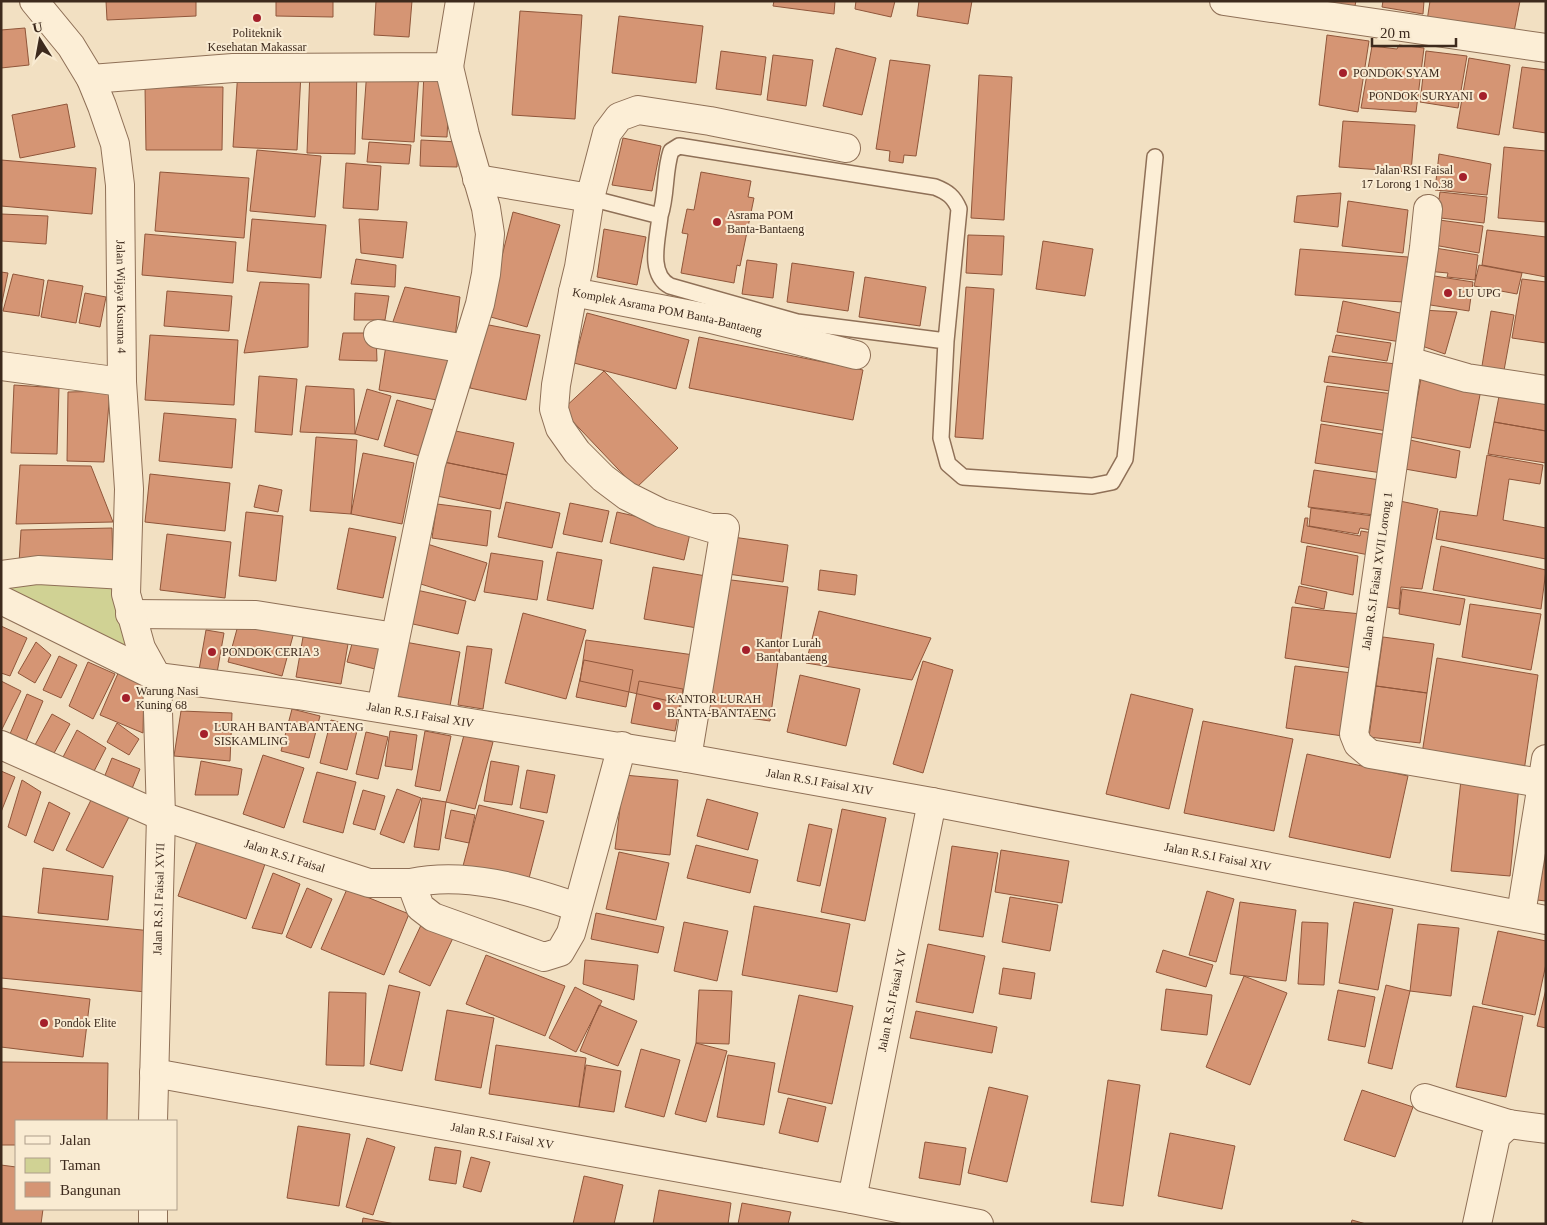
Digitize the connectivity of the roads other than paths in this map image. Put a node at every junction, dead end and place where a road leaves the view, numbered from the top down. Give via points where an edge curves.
1 (34, 1) edge
2 (460, 1) edge
3 (1224, 1) edge
4 (1546, 48) edge
5 (449, 67) junction
6 (90, 78) junction
7 (846, 148) dead end
8 (1155, 157) dead end
9 (477, 179) junction
10 (590, 198) junction
11 (1428, 209) dead end
12 (660, 216) junction
13 (573, 292) junction
14 (378, 334) dead end
15 (946, 342) junction
16 (466, 349) junction
17 (856, 355) dead end
18 (1408, 362) junction
19 (1, 366) edge
20 (122, 382) junction
21 (1546, 390) edge
22 (1, 575) edge
23 (125, 575) junction
24 (1, 600) edge
25 (130, 614) junction
26 (395, 637) junction
27 (157, 677) junction
28 (380, 708) junction
29 (1, 745) edge
30 (622, 746) junction
31 (687, 758) junction
32 (1544, 776) edge
33 (932, 802) junction
34 (161, 816) junction
35 (411, 883) junction
36 (577, 907) junction
37 (1534, 917) edge
38 (154, 1072) junction
39 (1425, 1098) dead end
40 (153, 1120) edge
41 (1509, 1124) junction
42 (1546, 1129) edge
43 (852, 1199) junction
44 (153, 1210) edge
45 (153, 1224) edge
46 (978, 1224) edge
47 (1477, 1224) edge

1 - 6 street, Jalan Wijaya Kusuma 4 via 71,46
2 - 5 street
3 - 4 street
5 - 6 street via 233,68
5 - 9 street
6 - 20 street, Jalan Wijaya Kusuma 4 via 115,144 120,185
7 - 10 street, Komplek Asrama POM Banta-Bantaeng via 638,110 619,117 607,133
8 - 15 lane via 1125,459 1112,482 1092,486 963,477 948,464 941,438
9 - 10 street
9 - 16 street via 490,234 480,304
10 - 12 lane
10 - 13 street, Komplek Asrama POM Banta-Bantaeng
11 - 18 street, Jalan R.S.I Faisal XVII Lorong 1
12 - 15 lane via 655,271 661,281 670,286 797,322
12 - 15 lane via 664,206 668,160 671,151 679,146 941,189 955,199 959,209
13 - 17 street, Komplek Asrama POM Banta-Bantaeng via 707,318
13 - 31 street via 556,385 554,409 560,428 577,452 627,496 661,513 711,528 725,528
14 - 16 street
16 - 26 street via 431,464
18 - 21 street via 1467,378
18 - 32 street, Jalan R.S.I Faisal XVII Lorong 1 via 1354,734 1358,744 1370,754
19 - 20 street
20 - 23 street, Jalan Wijaya Kusuma 4 via 129,490
22 - 23 street via 38,570
23 - 25 street, Jalan Wijaya Kusuma 4
24 - 27 street, Jalan R.S.I Faisal XIV
25 - 26 street via 256,615
25 - 27 street via 141,648
26 - 28 street
27 - 28 street, Jalan R.S.I Faisal XIV
27 - 34 street, Jalan R.S.I Faisal XVII
28 - 30 street, Jalan R.S.I Faisal XIV
29 - 34 street, Jalan R.S.I Faisal
30 - 31 street, Jalan R.S.I Faisal XIV
30 - 36 street
31 - 33 street, Jalan R.S.I Faisal XIV
32 - 37 street
33 - 37 street, Jalan R.S.I Faisal XIV
33 - 43 street, Jalan R.S.I Faisal XV
34 - 35 street, Jalan R.S.I Faisal via 369,882
34 - 38 street, Jalan R.S.I Faisal XVII
35 - 36 street, Jalan R.S.I Faisal via 434,878 480,882
35 - 36 street via 420,907 432,917 544,957 560,952 571,933
38 - 40 street, Jalan R.S.I Faisal XVII
38 - 43 street, Jalan R.S.I Faisal XV
39 - 41 street
41 - 42 street
41 - 47 street via 1496,1136
43 - 46 street, Jalan R.S.I Faisal XV
44 - 45 street

